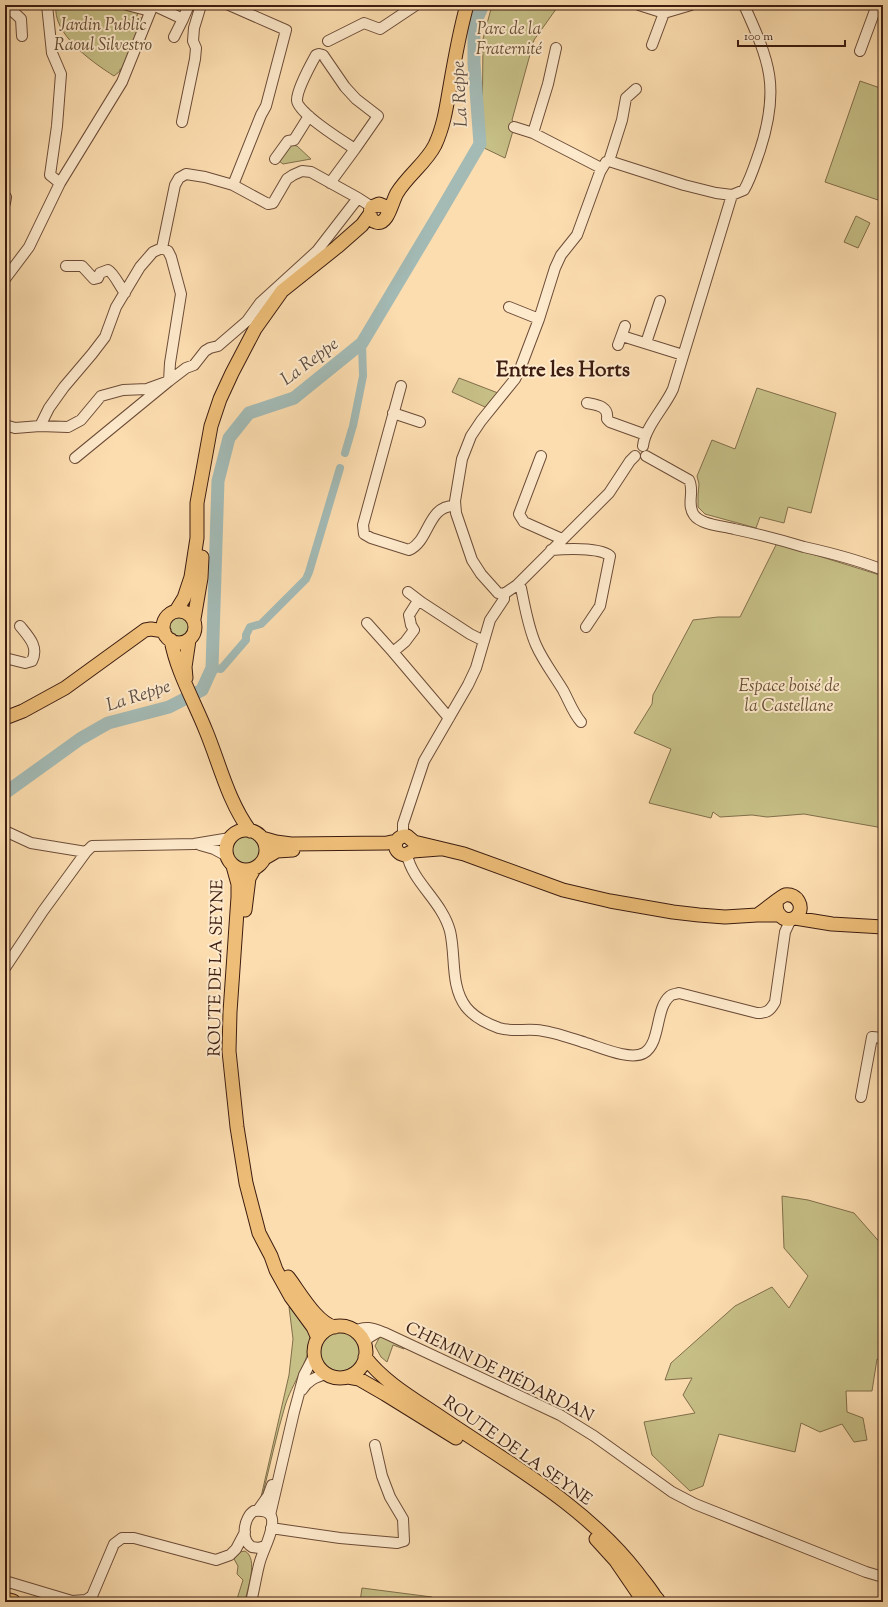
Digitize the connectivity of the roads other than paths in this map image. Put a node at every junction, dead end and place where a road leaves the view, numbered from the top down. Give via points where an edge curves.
1 (6, 5) edge
2 (47, 5) edge
3 (127, 5) edge
4 (189, 5) edge
5 (201, 5) edge
6 (229, 5) edge
7 (416, 5) edge
8 (468, 5) edge
9 (639, 5) edge
10 (690, 5) edge
11 (744, 5) edge
12 (877, 5) edge
13 (152, 7) edge
14 (664, 13) junction
15 (183, 19) junction
16 (22, 36) dead end
17 (174, 37) dead end
18 (328, 41) dead end
19 (652, 45) dead end
20 (556, 48) dead end
21 (860, 51) dead end
22 (636, 89) dead end
23 (309, 116) junction
24 (182, 122) dead end
25 (514, 127) dead end
26 (533, 133) junction
27 (354, 149) junction
28 (275, 159) dead end
29 (609, 161) junction
30 (601, 168) junction
31 (60, 183) junction
32 (330, 183) junction
33 (233, 185) junction
34 (732, 195) junction
35 (358, 198) junction
36 (377, 212) junction
37 (162, 248) junction
38 (66, 266) dead end
39 (5, 279) edge
40 (125, 293) junction
41 (660, 301) dead end
42 (509, 307) dead end
43 (539, 319) junction
44 (622, 335) dead end
45 (646, 343) junction
46 (682, 355) junction
47 (170, 381) junction
48 (401, 386) dead end
49 (587, 402) dead end
50 (394, 413) junction
51 (420, 422) dead end
52 (5, 425) edge
53 (40, 426) junction
54 (16, 428) junction
55 (5, 434) edge
56 (646, 434) junction
57 (208, 440) junction
58 (643, 446) junction
59 (541, 456) dead end
60 (635, 456) junction
61 (646, 456) junction
62 (75, 458) dead end
63 (455, 506) junction
64 (562, 539) junction
65 (551, 550) junction
66 (883, 570) edge
67 (517, 585) junction
68 (408, 592) dead end
69 (500, 597) junction
70 (421, 602) junction
71 (171, 614) junction
72 (194, 619) junction
73 (367, 624) dead end
74 (20, 626) dead end
75 (586, 627) dead end
76 (167, 635) junction
77 (189, 640) junction
78 (484, 641) junction
79 (392, 652) junction
80 (5, 658) edge
81 (88, 670) junction
82 (186, 684) junction
83 (5, 718) edge
84 (449, 718) junction
85 (581, 722) dead end
86 (234, 804) junction
87 (250, 830) junction
88 (5, 831) edge
89 (233, 836) junction
90 (262, 838) junction
91 (194, 844) junction
92 (405, 846) junction
93 (87, 850) junction
94 (264, 858) junction
95 (230, 861) junction
96 (254, 869) junction
97 (777, 901) junction
98 (757, 914) junction
99 (789, 915) junction
100 (883, 927) edge
101 (5, 968) edge
102 (883, 1038) edge
103 (232, 1071) junction
104 (861, 1097) dead end
105 (271, 1256) junction
106 (335, 1327) junction
107 (380, 1330) junction
108 (355, 1331) junction
109 (318, 1338) junction
110 (365, 1344) junction
111 (314, 1356) junction
112 (365, 1357) junction
113 (326, 1374) junction
114 (348, 1377) junction
115 (298, 1395) junction
116 (287, 1440) junction
117 (375, 1445) dead end
118 (258, 1510) junction
119 (270, 1515) junction
120 (271, 1528) junction
121 (244, 1532) junction
122 (250, 1546) junction
123 (265, 1546) junction
124 (236, 1549) junction
125 (259, 1565) junction
126 (883, 1578) edge
127 (5, 1581) edge
128 (5, 1600) edge
129 (654, 1601) edge
130 (13, 1602) edge
131 (251, 1602) edge

1 - 16 street via 21,19
2 - 31 street via 52,53 60,74 57,126 50,175
3 - 13 street
4 - 15 street
5 - 24 street via 194,28 195,59
6 - 33 street via 286,30 266,106
7 - 18 street via 380,29 364,23
8 - 36 main road via 439,135 430,154 398,192
9 - 14 street
10 - 14 street
11 - 34 street via 769,67 770,104 766,132 750,178 744,190
12 - 21 street
13 - 15 street
13 - 31 street via 122,82
14 - 19 street
15 - 17 street
20 - 26 street
22 - 29 street via 626,98
23 - 27 street
23 - 27 street via 298,107 296,101 312,61 316,54 320,54 324,55 356,99 378,116
23 - 28 street via 294,140 288,141
25 - 26 street
26 - 30 street
27 - 32 street
29 - 30 street
29 - 34 street via 684,185
30 - 43 street via 577,235 561,255 555,268
31 - 39 street via 29,247
32 - 33 street via 311,172 302,171 287,179 273,203 268,204
32 - 35 street
33 - 37 street via 205,176 186,174 180,178 175,185
34 - 46 street
35 - 36 street
35 - 47 street via 317,251 260,303 247,321 218,346 205,351 194,364
36 - 57 main road via 330,260 270,306 245,347 220,399
37 - 40 street via 153,252 140,267
37 - 47 street via 168,251 171,257 181,294 170,363
38 - 40 street via 82,266 94,279 108,270 112,272
40 - 53 street via 116,307 105,337 64,386
41 - 45 street
42 - 43 street
43 - 63 street via 515,379 472,436 462,459
44 - 45 street
45 - 46 street
46 - 56 street via 669,398
47 - 53 street via 147,389 123,390 101,396 81,420 68,427
47 - 62 street
48 - 50 street
49 - 56 street via 605,408 610,422
50 - 51 street
50 - 63 street via 363,525 364,534 409,550 418,542 438,510 450,505
52 - 54 street
53 - 54 street
54 - 55 street
56 - 58 street
57 - 71 main road via 197,503 194,563 188,588
57 - 72 main road via 202,564
58 - 60 street via 635,447
58 - 61 street via 647,451
59 - 64 street via 519,514 524,522
60 - 61 street via 640,459
60 - 64 street via 609,493
61 - 66 street via 689,480 692,485 690,503 694,516 699,520 831,553
63 - 69 street via 472,560
64 - 65 street
65 - 67 street
65 - 75 street via 601,552 610,556 600,606
67 - 69 street
67 - 85 street via 521,588 536,645
68 - 70 street
69 - 78 street
70 - 78 street
70 - 79 street via 416,604 409,615 414,630 405,642
71 - 72 main road via 186,612
71 - 76 main road via 163,626
71 - 81 main road via 152,620 128,634
72 - 77 main road via 196,628
73 - 79 street
74 - 80 street via 30,637 35,655 32,661 25,663
76 - 77 main road via 180,643
76 - 81 main road via 151,629 145,630
76 - 82 main road
77 - 82 main road via 185,667
78 - 84 street via 471,680
79 - 84 street
81 - 83 main road via 46,699
82 - 86 main road
84 - 92 street via 424,761 404,821
86 - 87 main road
86 - 89 main road via 236,821
87 - 89 main road via 240,831
87 - 90 main road
88 - 93 street via 31,843
89 - 91 street
89 - 95 main road via 227,844
90 - 92 main road via 291,844 387,843
90 - 94 main road via 266,848
91 - 93 street via 99,846
91 - 95 street via 214,849
92 - 94 main road via 285,850
92 - 98 main road via 439,849 470,856 563,890 595,898 699,915 725,917
92 - 99 street via 411,868 442,910 450,931 458,992 467,1008 485,1022 501,1028 518,1031 536,1030 562,1035 632,1056 644,1053 652,1045 665,1003 670,996 679,993 757,1013 770,1010 775,1002 784,932
93 - 101 street
94 - 96 main road
95 - 96 main road via 240,869
95 - 103 main road, ROUTE DE LA SEYNE via 238,884 229,1027
96 - 103 main road, ROUTE DE LA SEYNE via 249,878 246,898
97 - 98 main road
97 - 99 main road via 776,909
97 - 99 main road via 783,896 791,895 798,900
98 - 99 main road
99 - 100 main road via 822,922
102 - 104 street via 872,1037
103 - 105 main road, ROUTE DE LA SEYNE via 234,1105 246,1183 259,1233
105 - 106 main road, ROUTE DE LA SEYNE via 321,1320
105 - 109 main road, ROUTE DE LA SEYNE via 291,1297
106 - 108 main road
106 - 109 main road via 328,1329
107 - 108 street, CHEMIN DE PIÉDARDAN via 371,1327
107 - 110 street via 368,1338
107 - 126 street, CHEMIN DE PIÉDARDAN via 560,1415 672,1492 699,1506
108 - 110 main road
109 - 111 main road
110 - 112 main road
111 - 113 main road via 318,1366
111 - 115 street via 304,1375
112 - 114 main road via 358,1371
112 - 129 main road, ROUTE DE LA SEYNE via 413,1399 525,1473 581,1514 624,1555
113 - 114 main road via 333,1377
113 - 115 street via 305,1384
114 - 129 main road, ROUTE DE LA SEYNE via 359,1379 403,1404 556,1504 600,1543
115 - 116 street
116 - 118 street via 268,1496
116 - 119 street
117 - 120 street via 382,1476 390,1497 403,1519 404,1542 340,1538
118 - 119 street
118 - 121 street via 250,1514
119 - 120 street
120 - 123 street
121 - 122 street via 245,1540
121 - 124 street
122 - 123 street
122 - 124 street
122 - 125 street
123 - 125 street
124 - 127 street via 224,1559 216,1560 134,1538 122,1538 114,1544 92,1596 86,1600 72,1601
125 - 131 street
128 - 130 highway

